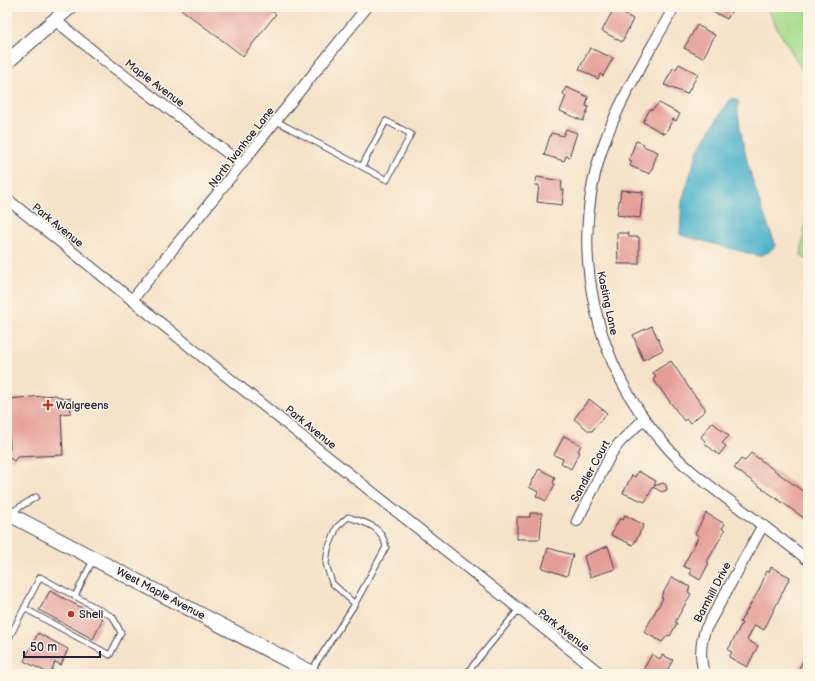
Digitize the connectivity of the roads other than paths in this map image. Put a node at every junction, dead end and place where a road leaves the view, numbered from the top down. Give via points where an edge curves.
1 (367, 7) edge
2 (674, 7) edge
3 (63, 12) edge
4 (7, 62) edge
5 (276, 121) junction
6 (242, 164) junction
7 (362, 166) junction
8 (7, 198) edge
9 (132, 300) junction
10 (644, 420) junction
11 (36, 497) dead end
12 (8, 513) edge
13 (577, 521) dead end
14 (763, 525) junction
15 (94, 558) junction
16 (808, 560) edge
17 (75, 596) junction
18 (355, 604) junction
19 (24, 608) junction
20 (519, 609) junction
21 (7, 642) edge
22 (312, 673) edge
23 (466, 674) edge
24 (601, 674) edge
25 (704, 674) edge

1 - 5 street, North Ivanhoe Lane
2 - 10 street, Kasting Lane via 620,107 603,148 590,202 587,243 598,326 609,357
3 - 4 main road
3 - 6 street, Maple Avenue via 109,64
5 - 6 street, North Ivanhoe Lane
5 - 7 lane
6 - 9 street, North Ivanhoe Lane
7 - 7 lane via 387,180 411,134 386,121
8 - 9 street, Park Avenue
9 - 20 street, Park Avenue
10 - 13 street, Sandler Court via 611,454
10 - 14 street, Kasting Lane via 666,447 691,471
11 - 12 lane
12 - 15 main road, West Maple Avenue
14 - 16 street, Kasting Lane
14 - 25 street, Barnhill Drive via 705,630 700,646
15 - 17 lane
15 - 22 main road, West Maple Avenue
17 - 19 lane via 40,577
17 - 19 lane via 113,617 120,633 110,655
18 - 18 lane via 386,547 384,536 370,524 348,517 337,527 328,549 326,564 332,583
18 - 22 lane
19 - 21 lane
20 - 23 lane
20 - 24 street, Park Avenue

